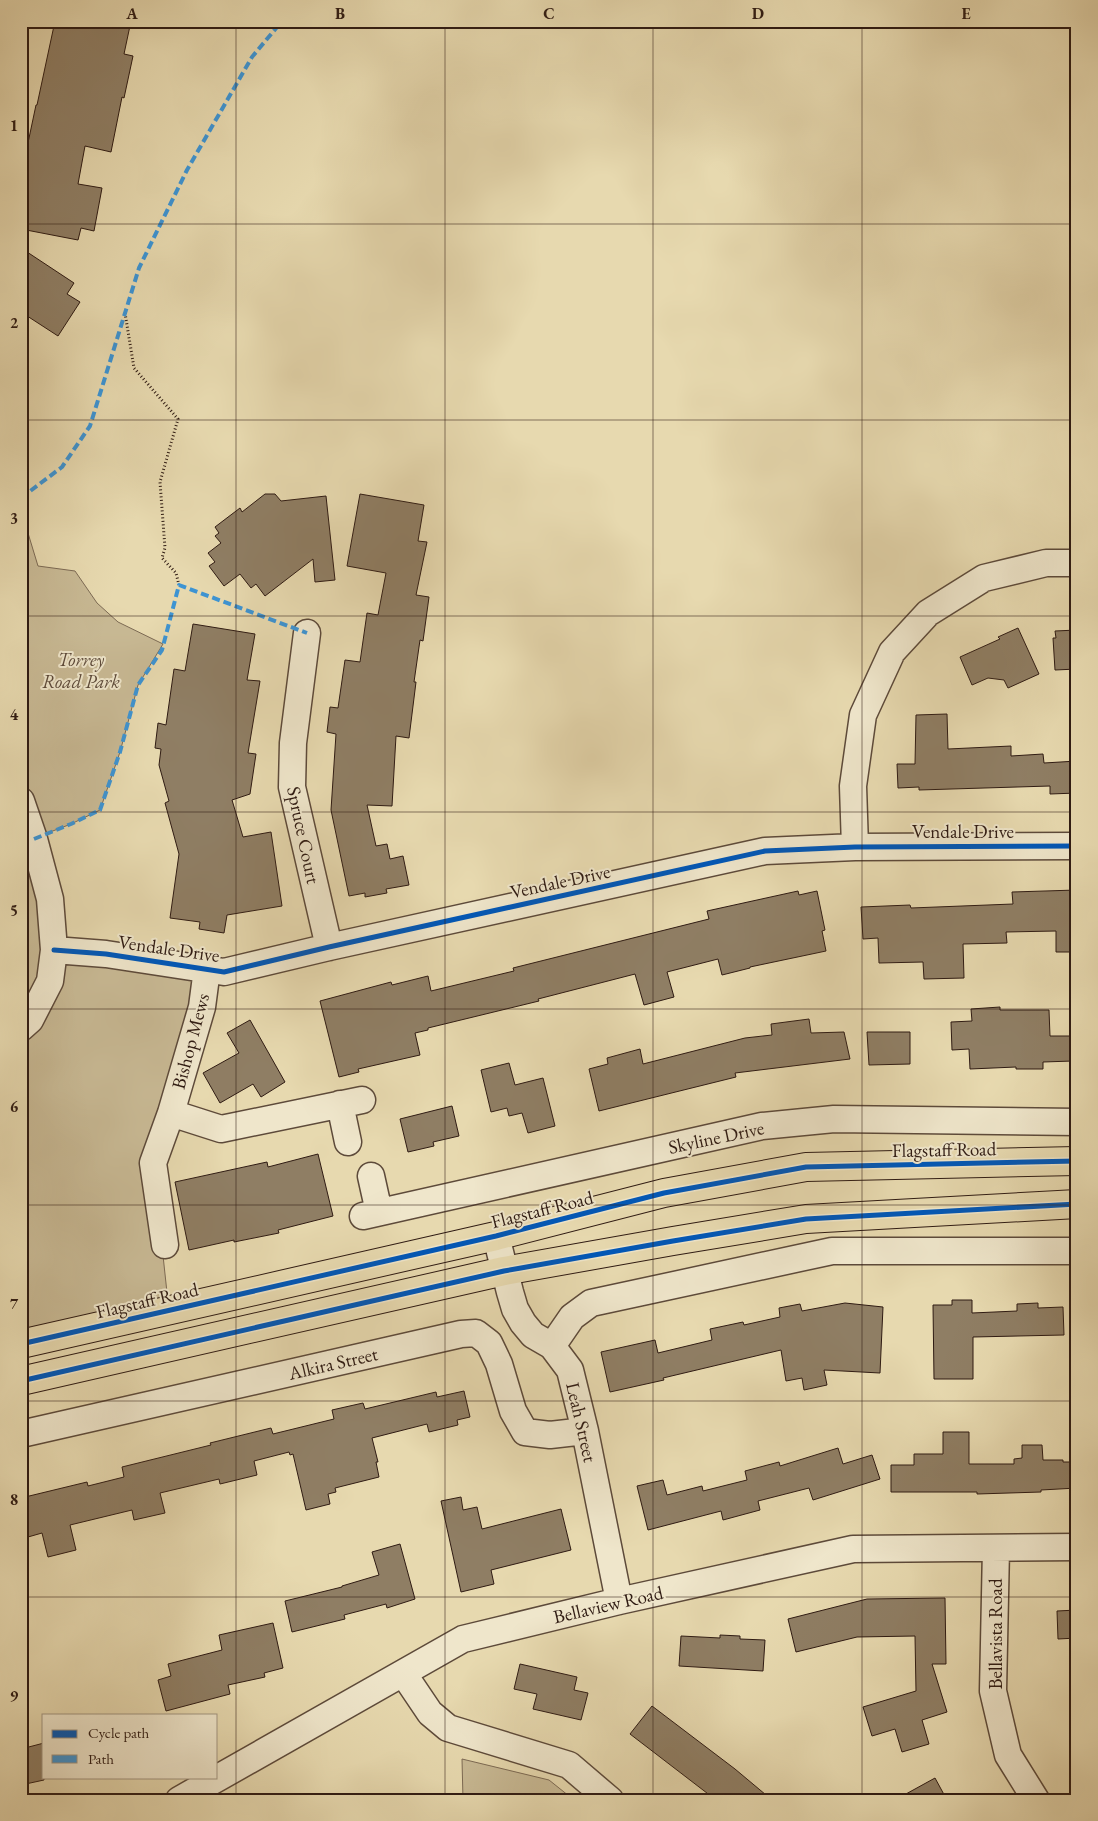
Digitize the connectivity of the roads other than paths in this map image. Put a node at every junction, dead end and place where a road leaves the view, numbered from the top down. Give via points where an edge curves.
1 (1077, 563) edge
2 (307, 633) dead end
3 (21, 801) edge
4 (1077, 846) edge
5 (855, 847) junction
6 (329, 947) junction
7 (54, 950) junction
8 (207, 969) junction
9 (21, 1028) edge
10 (171, 1113) junction
11 (1077, 1122) edge
12 (348, 1142) dead end
13 (1077, 1160) edge
14 (371, 1176) dead end
15 (1077, 1204) edge
16 (496, 1236) junction
17 (165, 1245) dead end
18 (1077, 1251) edge
19 (504, 1271) junction
20 (21, 1344) edge
21 (552, 1346) junction
22 (21, 1382) edge
23 (585, 1431) junction
24 (21, 1434) edge
25 (1077, 1547) edge
26 (996, 1548) junction
27 (619, 1601) junction
28 (403, 1673) junction
29 (206, 1793) edge
30 (179, 1800) edge
31 (610, 1800) edge
32 (1036, 1800) edge

1 - 5 street via 1046,563 984,578 928,613 892,652 863,715 854,786
2 - 6 street, Spruce Court via 293,743 292,787
3 - 7 street via 50,899
4 - 5 street, Vendale Drive
5 - 6 street, Vendale Drive via 765,852
6 - 8 street, Vendale Drive via 224,972
7 - 8 street, Vendale Drive
7 - 9 street via 50,981 30,1020
8 - 10 street, Bishop Mews via 202,1007
10 - 12 street, Bishop Mews via 221,1129 351,1102
10 - 17 street, Bishop Mews via 153,1163
11 - 14 street, Skyline Drive via 834,1119 762,1126 371,1214
13 - 16 main road, Flagstaff Road via 806,1167 664,1193
15 - 19 main road via 806,1220
16 - 19 street, Leah Street
16 - 20 main road, Flagstaff Road
18 - 21 street via 832,1251 591,1303 572,1318
19 - 21 street, Leah Street via 515,1309 523,1323
19 - 22 main road
21 - 23 street, Leah Street via 570,1370
23 - 24 street, Alkira Street via 550,1435 525,1432 513,1411 489,1343 476,1333
23 - 27 street, Leah Street
25 - 26 street, Bellaview Road
26 - 27 street, Bellaview Road via 853,1549
26 - 32 street, Bellavista Road via 993,1692 1008,1755
27 - 28 street, Bellaview Road via 463,1639
28 - 29 street, Bellaview Road
28 - 31 street via 430,1713 448,1728 569,1765
29 - 30 street, Bellaview Road

